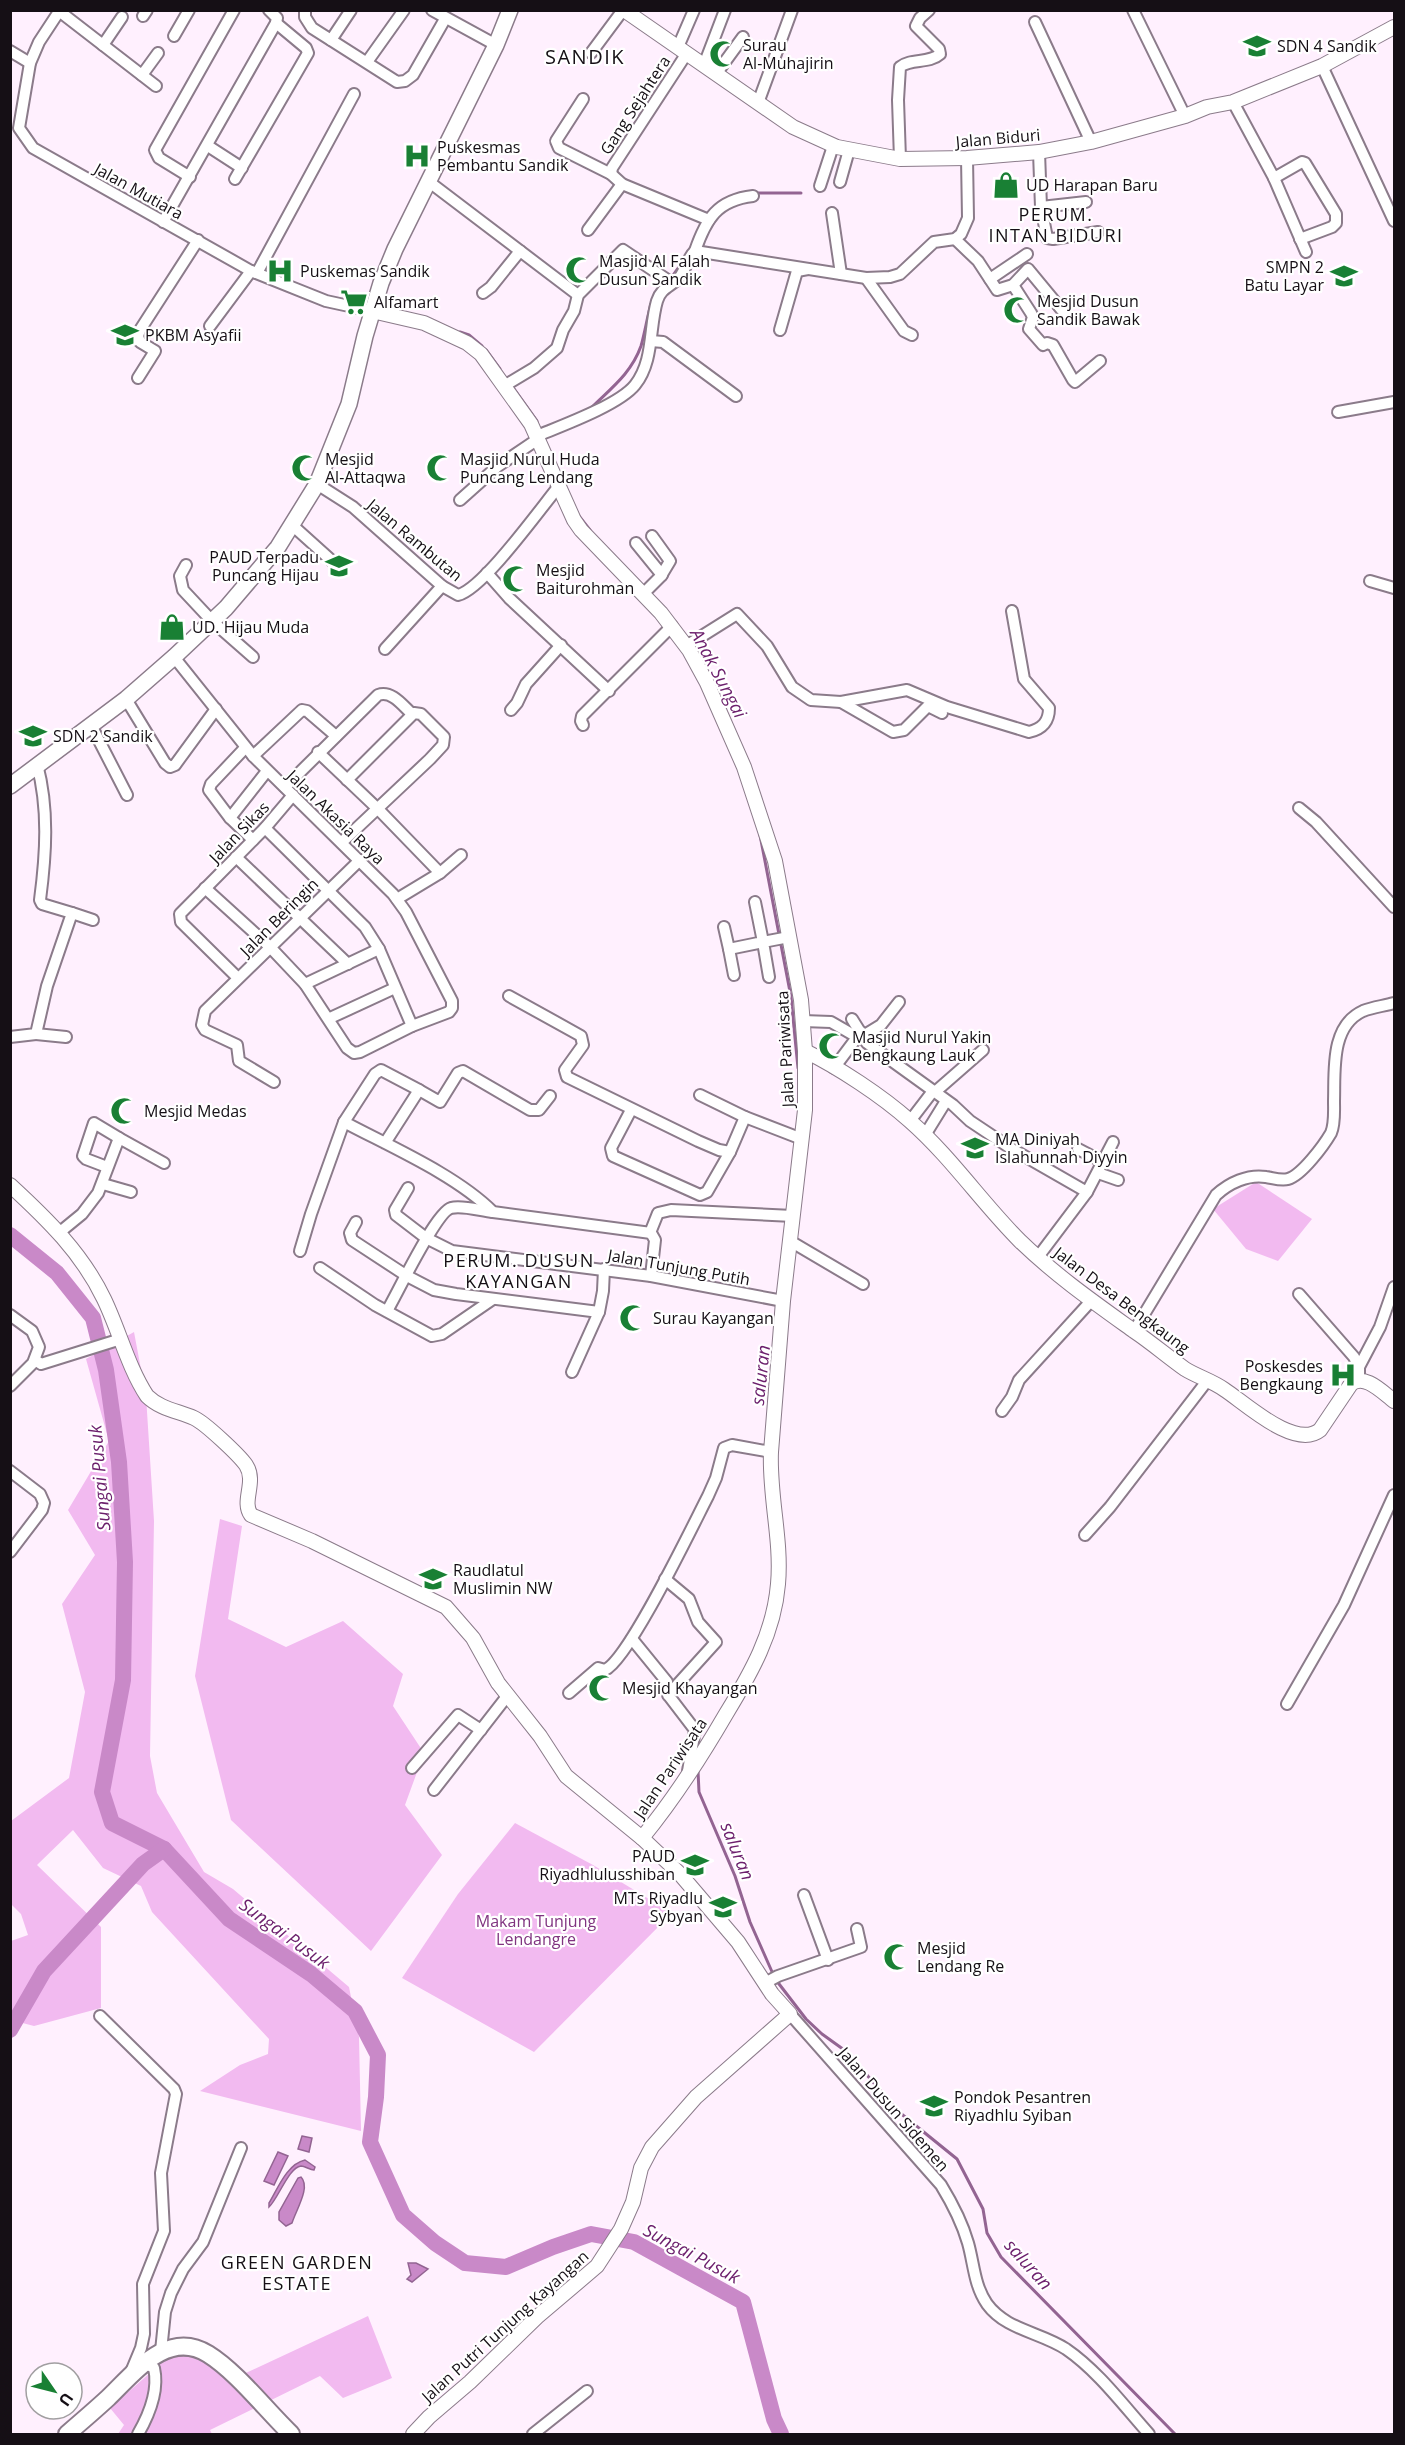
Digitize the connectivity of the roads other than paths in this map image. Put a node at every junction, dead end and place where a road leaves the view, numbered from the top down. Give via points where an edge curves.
1 (189, 10) edge
2 (234, 10) edge
3 (268, 10) edge
4 (305, 10) edge
5 (351, 10) edge
6 (404, 10) edge
7 (432, 10) edge
8 (510, 10) edge
9 (623, 10) edge
10 (694, 10) edge
11 (725, 10) edge
12 (792, 10) edge
13 (929, 10) edge
14 (1133, 10) edge
15 (59, 11) edge
16 (122, 17) dead end
17 (445, 19) junction
18 (1035, 22) dead end
19 (276, 23) junction
20 (1393, 31) edge
21 (174, 36) dead end
22 (743, 37) dead end
23 (331, 40) junction
24 (103, 45) junction
25 (496, 45) junction
26 (683, 50) junction
27 (10, 51) edge
28 (158, 53) dead end
29 (591, 54) dead end
30 (367, 62) junction
31 (30, 63) junction
32 (704, 65) junction
33 (1322, 66) junction
34 (716, 74) junction
35 (142, 75) junction
36 (156, 86) dead end
37 (354, 94) dead end
38 (583, 99) dead end
39 (1233, 102) junction
40 (758, 103) junction
41 (1185, 116) junction
42 (19, 128) junction
43 (10, 136) edge
44 (1091, 142) junction
45 (208, 146) junction
46 (833, 146) junction
47 (849, 150) junction
48 (1039, 152) junction
49 (967, 158) junction
50 (900, 159) junction
51 (242, 168) junction
52 (611, 174) junction
53 (190, 177) junction
54 (1274, 178) junction
55 (235, 179) dead end
56 (428, 180) junction
57 (840, 182) dead end
58 (622, 184) junction
59 (820, 186) dead end
60 (753, 196) dead end
61 (1086, 202) dead end
62 (1041, 207) junction
63 (832, 213) dead end
64 (707, 219) junction
65 (1395, 221) edge
66 (164, 222) junction
67 (588, 230) dead end
68 (1098, 232) dead end
69 (1300, 238) junction
70 (955, 239) junction
71 (198, 240) junction
72 (694, 250) junction
73 (520, 251) junction
74 (1306, 252) dead end
75 (1027, 254) dead end
76 (811, 269) junction
77 (254, 272) junction
78 (841, 274) junction
79 (866, 278) junction
80 (990, 279) junction
81 (669, 280) junction
82 (1013, 285) junction
83 (483, 293) dead end
84 (578, 295) junction
85 (372, 311) junction
86 (1066, 315) dead end
87 (210, 326) dead end
88 (780, 330) dead end
89 (912, 335) dead end
90 (651, 341) junction
91 (1100, 361) dead end
92 (138, 378) dead end
93 (509, 383) junction
94 (736, 396) dead end
95 (1395, 402) edge
96 (1338, 412) dead end
97 (541, 435) junction
98 (317, 484) junction
99 (559, 486) junction
100 (460, 500) dead end
101 (292, 525) junction
102 (652, 536) dead end
103 (636, 543) dead end
104 (332, 561) dead end
105 (186, 565) dead end
106 (488, 573) junction
107 (662, 575) junction
108 (1370, 581) dead end
109 (442, 586) junction
110 (1395, 588) edge
111 (643, 594) junction
112 (1012, 611) dead end
113 (212, 621) junction
114 (672, 626) junction
115 (561, 645) junction
116 (688, 645) junction
117 (385, 649) dead end
118 (174, 657) junction
119 (253, 657) dead end
120 (609, 691) junction
121 (126, 699) junction
122 (841, 702) junction
123 (216, 709) junction
124 (511, 710) dead end
125 (942, 713) dead end
126 (412, 714) junction
127 (91, 725) junction
128 (584, 725) dead end
129 (336, 736) junction
130 (249, 752) junction
131 (318, 752) junction
132 (37, 764) junction
133 (267, 771) junction
134 (347, 780) junction
135 (10, 786) edge
136 (289, 791) junction
137 (127, 795) dead end
138 (1299, 808) dead end
139 (378, 809) junction
140 (230, 818) junction
141 (265, 828) junction
142 (253, 840) junction
143 (342, 842) junction
144 (461, 855) dead end
145 (236, 857) junction
146 (360, 860) junction
147 (440, 873) junction
148 (205, 888) junction
149 (327, 890) junction
150 (397, 899) junction
151 (755, 902) dead end
152 (1395, 907) edge
153 (72, 913) junction
154 (299, 918) junction
155 (93, 920) dead end
156 (724, 927) dead end
157 (784, 938) junction
158 (763, 942) junction
159 (270, 947) junction
160 (729, 949) junction
161 (379, 950) junction
162 (348, 964) junction
163 (734, 975) dead end
164 (769, 977) dead end
165 (235, 982) junction
166 (305, 984) junction
167 (395, 988) junction
168 (509, 996) dead end
169 (899, 1002) dead end
170 (1395, 1004) edge
171 (330, 1018) junction
172 (852, 1019) dead end
173 (803, 1021) junction
174 (412, 1026) junction
175 (36, 1034) junction
176 (860, 1035) junction
177 (10, 1037) edge
178 (66, 1037) dead end
179 (982, 1050) dead end
180 (812, 1055) junction
181 (834, 1068) junction
182 (274, 1082) dead end
183 (419, 1090) junction
184 (934, 1091) junction
185 (700, 1095) dead end
186 (550, 1096) dead end
187 (946, 1101) junction
188 (631, 1110) junction
189 (745, 1117) junction
190 (910, 1121) junction
191 (344, 1122) junction
192 (925, 1135) junction
193 (119, 1138) junction
194 (799, 1138) junction
195 (1113, 1142) dead end
196 (385, 1143) junction
197 (1078, 1149) dead end
198 (730, 1152) junction
199 (164, 1163) dead end
200 (107, 1167) junction
201 (1100, 1168) junction
202 (1118, 1180) dead end
203 (103, 1184) junction
204 (10, 1185) edge
205 (408, 1188) dead end
206 (131, 1192) dead end
207 (1087, 1192) junction
208 (493, 1212) junction
209 (789, 1215) junction
210 (356, 1222) dead end
211 (60, 1232) junction
212 (650, 1233) junction
213 (426, 1238) junction
214 (790, 1241) junction
215 (300, 1251) dead end
216 (1038, 1257) junction
217 (320, 1268) dead end
218 (604, 1269) junction
219 (651, 1275) junction
220 (406, 1276) junction
221 (863, 1284) dead end
222 (1395, 1287) edge
223 (1299, 1294) dead end
224 (493, 1299) junction
225 (779, 1300) junction
226 (1091, 1302) junction
227 (387, 1311) junction
228 (599, 1312) junction
229 (10, 1316) edge
230 (1134, 1331) junction
231 (118, 1340) junction
232 (35, 1360) junction
233 (572, 1372) dead end
234 (1359, 1374) junction
235 (1207, 1381) junction
236 (10, 1386) edge
237 (1395, 1401) edge
238 (1002, 1411) dead end
239 (768, 1452) junction
240 (10, 1471) edge
241 (1395, 1495) edge
242 (1085, 1536) dead end
243 (10, 1552) edge
244 (665, 1579) junction
245 (632, 1639) junction
246 (568, 1693) dead end
247 (508, 1695) junction
248 (668, 1695) junction
249 (1287, 1704) dead end
250 (481, 1730) junction
251 (412, 1768) dead end
252 (687, 1778) junction
253 (434, 1791) dead end
254 (642, 1838) junction
255 (804, 1895) dead end
256 (857, 1929) dead end
257 (828, 1960) junction
258 (770, 1980) junction
259 (790, 2014) junction
260 (100, 2016) dead end
261 (241, 2148) dead end
262 (161, 2351) junction
263 (144, 2363) junction
264 (128, 2378) junction
265 (587, 2391) dead end
266 (67, 2434) edge
267 (138, 2434) edge
268 (291, 2434) edge
269 (413, 2434) edge
270 (533, 2434) edge
271 (1149, 2434) edge

1 - 21 street
2 - 53 street via 155,150 159,158
3 - 19 street via 277,18
4 - 23 street via 308,24
5 - 23 street
6 - 30 street
7 - 17 street
8 - 25 main road
9 - 26 street, Jalan Biduri
9 - 29 street
10 - 26 street, Gang Sejahtera
11 - 32 street
12 - 40 street
13 - 50 street via 916,26 940,54 935,59 900,67
14 - 41 street
15 - 24 street
15 - 31 street
16 - 24 street
17 - 25 street
17 - 30 street via 409,79 397,82
18 - 44 street
19 - 45 street
19 - 51 street via 308,53
20 - 33 street, Jalan Biduri
22 - 34 street
23 - 30 street
24 - 35 street
25 - 56 main road
26 - 32 street, Jalan Biduri
26 - 52 street, Gang Sejahtera
27 - 31 street
28 - 35 street
31 - 42 street
32 - 34 street, Jalan Biduri
33 - 39 street, Jalan Biduri
33 - 65 street
34 - 40 street, Jalan Biduri
35 - 36 street
37 - 77 street
38 - 52 street via 556,145
39 - 41 street, Jalan Biduri
39 - 54 street
40 - 46 street, Jalan Biduri via 793,127
41 - 44 street, Jalan Biduri
42 - 43 street
42 - 66 street, Jalan Mutiara via 38,151
44 - 48 street, Jalan Biduri
45 - 51 street
45 - 53 street
46 - 47 street, Jalan Biduri
46 - 59 street
47 - 50 street, Jalan Biduri
47 - 57 street
48 - 49 street, Jalan Biduri
48 - 62 street
49 - 50 street, Jalan Biduri
49 - 70 street via 968,218
51 - 55 street
52 - 58 street
53 - 66 street
54 - 69 street
54 - 69 street via 1305,163 1336,214 1332,227
56 - 73 street
56 - 85 main road via 394,249
58 - 64 street
58 - 67 street
60 - 64 street via 725,204
61 - 62 street
62 - 68 street via 1047,238
63 - 78 street
64 - 72 street
66 - 71 street, Jalan Mutiara
69 - 74 street
70 - 79 street via 934,242 900,274
70 - 80 street
71 - 77 street, Jalan Mutiara
71 - 92 street via 140,330 140,342 155,351
72 - 76 street
72 - 81 street via 681,276
73 - 83 street
73 - 84 street
75 - 80 street
76 - 78 street
76 - 88 street via 797,271
77 - 85 street, Jalan Mutiara via 326,301
77 - 87 street
78 - 79 street
79 - 89 street via 904,331
80 - 82 street via 997,290
81 - 84 street via 622,250
81 - 90 street via 657,301
82 - 86 street via 1028,269
82 - 91 street via 1033,317 1029,329 1043,345 1053,345 1075,382
84 - 93 street via 557,348
85 - 93 street, Jalan Pariwisata via 424,323 467,343
85 - 98 main road via 350,404
90 - 94 street via 663,342
90 - 97 street via 632,388
93 - 97 street, Jalan Pariwisata
95 - 96 street
97 - 99 street, Jalan Pariwisata
97 - 100 street
98 - 101 main road
98 - 109 street, Jalan Rambutan via 353,507
99 - 106 street, Jalan Rambutan
99 - 111 street, Jalan Pariwisata via 581,530
101 - 104 street
101 - 113 main road via 278,547
102 - 107 street via 670,559
103 - 107 street
105 - 113 street via 180,585
106 - 109 street, Jalan Rambutan via 461,594
106 - 115 street via 509,598
107 - 111 street
108 - 110 street
109 - 117 street
111 - 114 street, Jalan Pariwisata
112 - 122 street via 1024,679 1049,708 1045,723 1037,730 1022,731 907,690
113 - 118 main road
113 - 119 street
114 - 116 street, Jalan Pariwisata
114 - 120 street
115 - 120 street
115 - 124 street via 526,684
116 - 122 street via 737,614 767,646 796,691 816,701
116 - 157 street, Jalan Pariwisata via 742,762 775,861
118 - 121 main road
118 - 123 street, Jalan Akasia Raya
120 - 128 street via 582,716
121 - 123 street via 165,764 170,766 175,765
121 - 127 main road
122 - 125 street via 893,732 904,730 928,706
123 - 130 street, Jalan Akasia Raya
126 - 129 street, Jalan Sikas via 390,695 382,694
126 - 134 street
126 - 139 street via 422,714 442,735 443,744
127 - 132 main road
127 - 137 street
129 - 130 street via 302,710
129 - 131 street, Jalan Sikas
130 - 133 street, Jalan Akasia Raya
130 - 140 street via 209,789
131 - 134 street
131 - 136 street, Jalan Sikas
132 - 135 main road
132 - 153 street via 46,819 40,900
133 - 136 street, Jalan Akasia Raya
133 - 140 street
134 - 139 street
136 - 141 street, Jalan Sikas
136 - 143 street, Jalan Akasia Raya
138 - 152 street
139 - 143 street
139 - 147 street
140 - 142 street
141 - 142 street, Jalan Sikas
141 - 149 street
142 - 145 street, Jalan Sikas
143 - 146 street, Jalan Akasia Raya
144 - 147 street
145 - 148 street, Jalan Sikas
145 - 154 street
146 - 149 street, Jalan Beringin
146 - 150 street, Jalan Akasia Raya
147 - 150 street
148 - 159 street
148 - 165 street, Jalan Sikas via 179,917
149 - 154 street, Jalan Beringin
149 - 161 street via 360,921
150 - 174 street, Jalan Akasia Raya via 452,1001 449,1012
151 - 158 street
153 - 155 street
153 - 175 street via 47,986
154 - 159 street, Jalan Beringin
154 - 162 street
156 - 160 street
157 - 158 street
157 - 173 street, Jalan Pariwisata
158 - 160 street
158 - 164 street
159 - 165 street, Jalan Beringin
159 - 166 street
160 - 163 street
161 - 162 street
161 - 167 street
162 - 166 street
165 - 182 street, Jalan Beringin via 205,1011 203,1028 237,1045 239,1061
166 - 171 street
167 - 171 street
167 - 174 street
168 - 188 street via 582,1037 583,1045 565,1071 567,1077
169 - 176 street via 881,1025
170 - 230 street via 1365,1010 1344,1028 1337,1047 1333,1129 1303,1169 1288,1179 1260,1176 1224,1188
171 - 174 street via 354,1053
172 - 176 street
173 - 176 street via 831,1022
173 - 180 street, Jalan Pariwisata
175 - 177 street
175 - 178 street
176 - 181 street
176 - 184 street
179 - 184 street
180 - 181 street, Jalan Desa Bengkaung
180 - 194 street, Jalan Pariwisata
181 - 190 street, Jalan Desa Bengkaung
183 - 186 street via 440,1102 463,1071 530,1110 539,1110
183 - 191 street via 384,1071 377,1072
183 - 196 street
184 - 187 street
184 - 190 street
185 - 189 street
187 - 192 street
187 - 207 street via 997,1140
188 - 198 street
188 - 198 street via 611,1148 612,1155 696,1194 707,1192
189 - 194 street
189 - 198 street
190 - 192 street, Jalan Desa Bengkaung
191 - 196 street
191 - 215 street
192 - 216 street, Jalan Desa Bengkaung via 990,1210
193 - 199 street
193 - 200 street
193 - 200 street via 94,1123 83,1156
194 - 209 street, Jalan Pariwisata
195 - 201 street
196 - 208 street via 472,1194
197 - 201 street
200 - 203 street
201 - 202 street
201 - 207 street
203 - 206 street
203 - 211 street via 92,1203
204 - 211 street
205 - 213 street, Jalan Tunjung Putih via 395,1214
207 - 216 street
208 - 212 street
208 - 213 street via 449,1208
209 - 212 street via 662,1211 655,1217
209 - 214 street, Jalan Pariwisata
210 - 220 street via 350,1232 352,1240
211 - 231 street via 97,1285
212 - 219 street via 655,1239
213 - 218 street, Jalan Tunjung Putih via 452,1251
213 - 220 street
214 - 221 street
214 - 225 street, Jalan Pariwisata
216 - 226 street, Jalan Desa Bengkaung
217 - 227 street
218 - 219 street, Jalan Tunjung Putih
218 - 228 street
219 - 225 street, Jalan Tunjung Putih
220 - 224 street via 434,1290
220 - 227 street
222 - 234 street
223 - 234 street via 1348,1350
224 - 227 street via 435,1336
224 - 228 street
225 - 239 street, Jalan Pariwisata
226 - 230 street, Jalan Desa Bengkaung
226 - 238 street via 1019,1380
228 - 233 street
229 - 232 street via 36,1336 39,1347
230 - 235 street, Jalan Desa Bengkaung
231 - 232 street via 41,1364
231 - 247 street via 147,1396 159,1405 200,1421 244,1463 250,1476 251,1515 446,1607 473,1638
232 - 236 street
234 - 235 street, Jalan Desa Bengkaung via 1320,1430 1312,1434 1296,1433 1275,1424
234 - 237 street
235 - 242 street
239 - 244 street via 732,1444 724,1448 712,1487
239 - 252 street, Jalan Pariwisata via 779,1572 772,1620 752,1670
240 - 243 street via 40,1494 44,1503
241 - 249 street via 1344,1605
244 - 245 street
244 - 248 street via 689,1599 698,1622 716,1642
245 - 246 street via 611,1667 598,1668
245 - 248 street via 667,1682
247 - 250 street
247 - 254 street via 566,1776
248 - 252 street via 695,1730
250 - 251 street via 458,1715
250 - 253 street
252 - 254 street, Jalan Pariwisata
254 - 258 street via 680,1874
255 - 257 street
256 - 257 street via 861,1947
257 - 258 street
258 - 259 street
259 - 269 street, Jalan Putri Tunjung Kayangan via 673,2121 644,2160 633,2202 608,2252 591,2272 537,2317
259 - 271 street, Jalan Dusun Sidemen via 941,2185 962,2226 979,2289 993,2310 1010,2324 1053,2341 1075,2356
260 - 264 street via 176,2094 161,2173 164,2231 143,2284 144,2334
261 - 262 street via 203,2242 171,2294
262 - 263 main road
262 - 268 main road via 191,2347 207,2354 228,2369
263 - 264 main road
263 - 267 street via 154,2368 156,2385
264 - 266 main road
265 - 270 street

